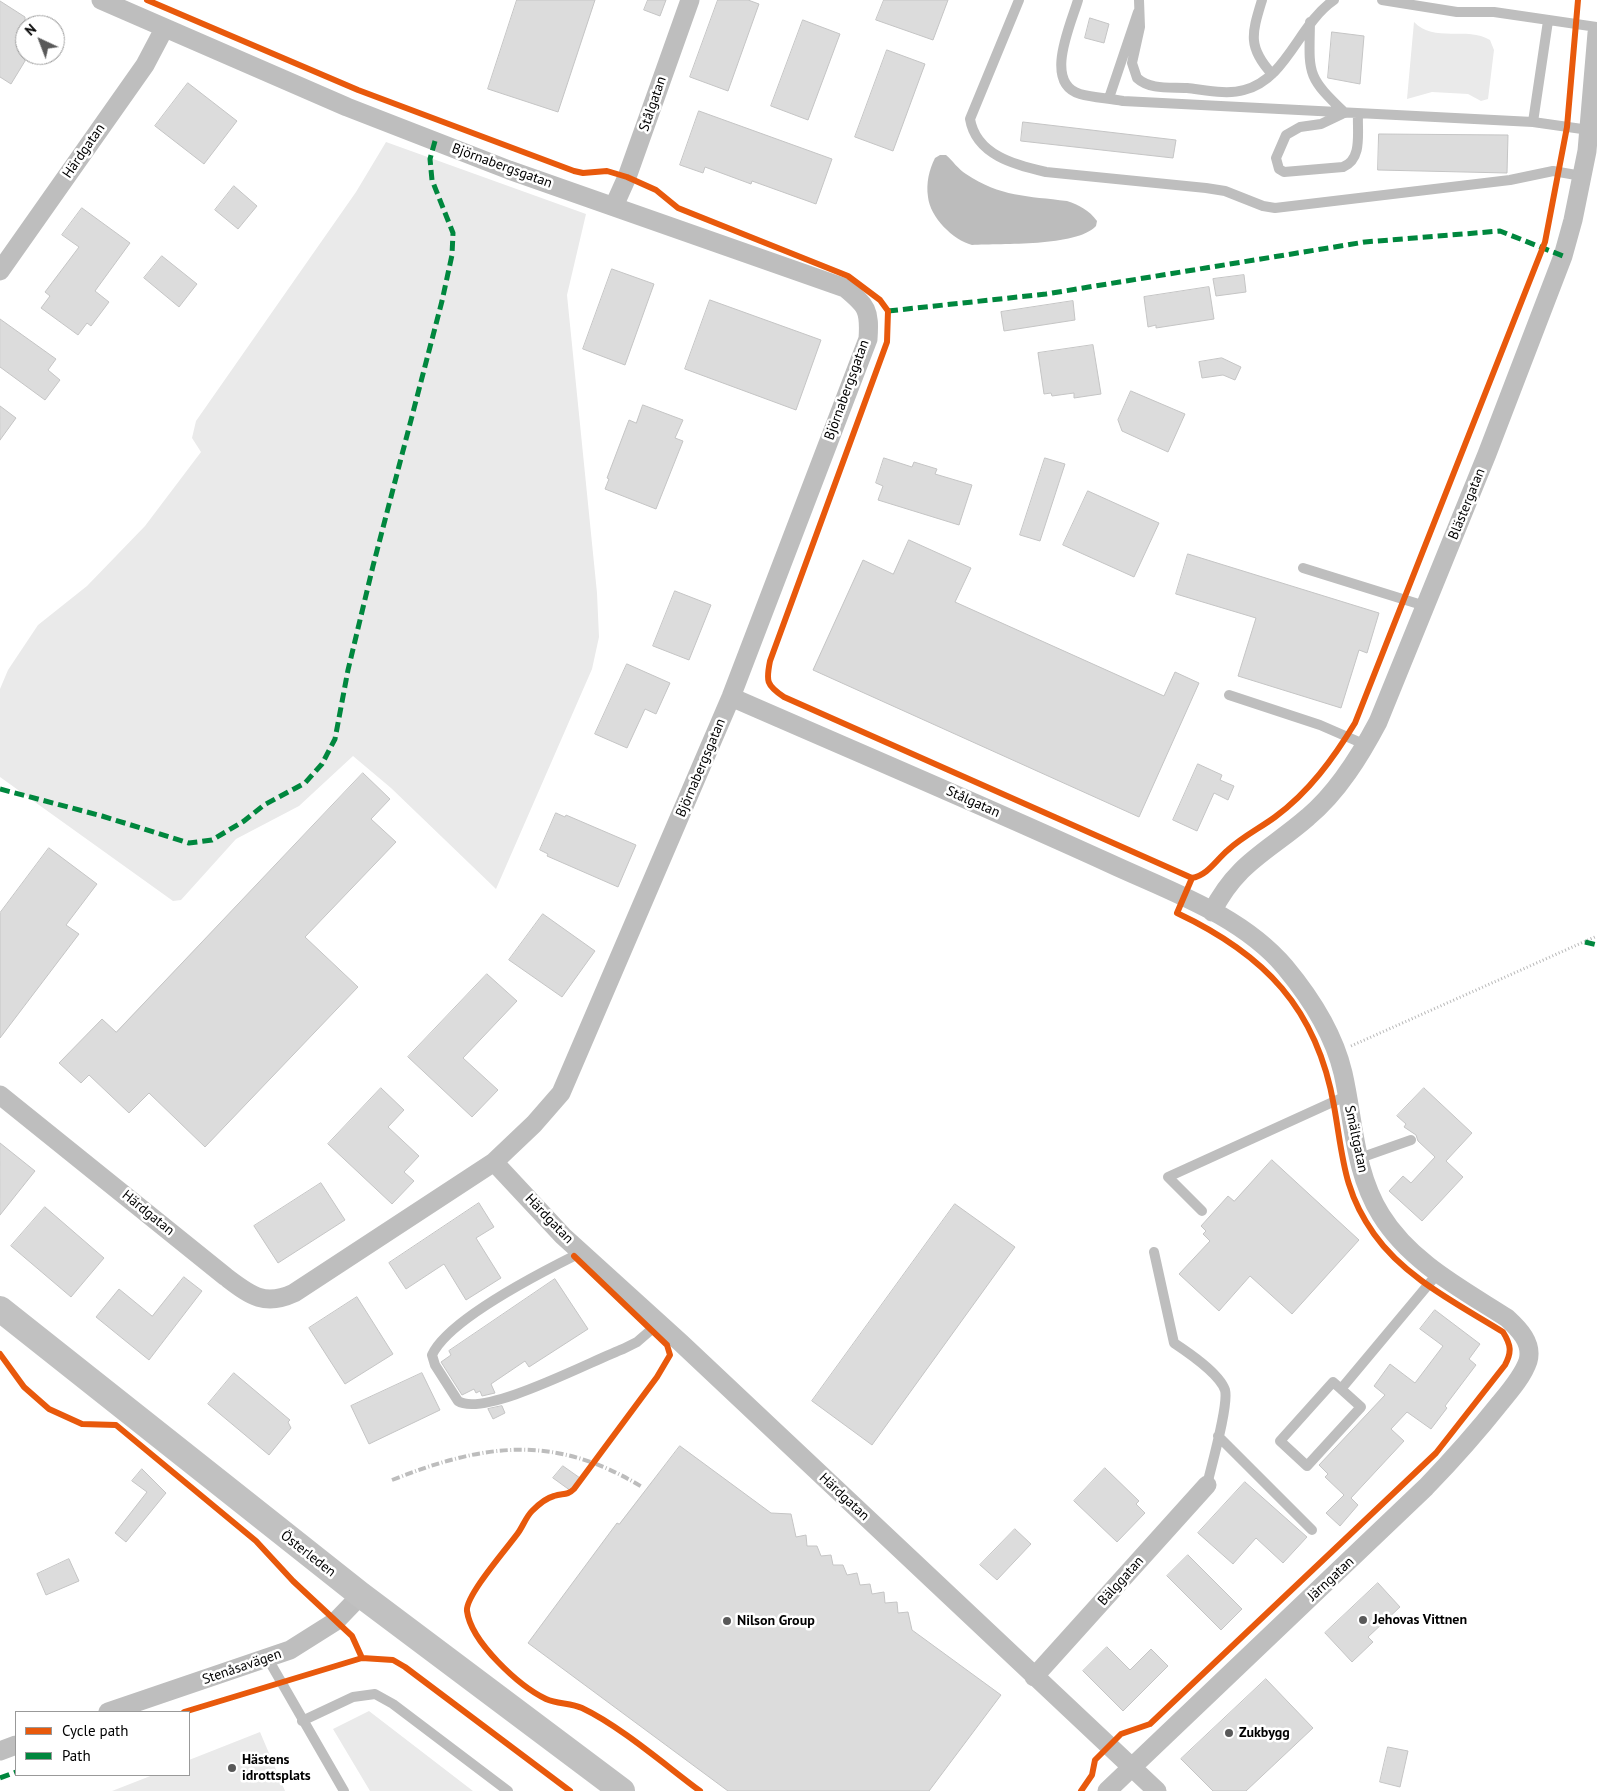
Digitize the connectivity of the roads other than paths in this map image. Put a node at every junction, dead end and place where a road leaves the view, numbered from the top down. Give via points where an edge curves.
1 (101, 0) edge
2 (690, 0) edge
3 (1019, 0) edge
4 (1078, 0) edge
5 (1262, 0) edge
6 (1334, 0) edge
7 (1382, 0) edge
8 (1139, 4) edge
9 (1548, 21) junction
10 (1310, 22) junction
11 (1597, 27) edge
12 (164, 29) junction
13 (1597, 33) edge
14 (1272, 74) junction
15 (1109, 98) junction
16 (1345, 113) junction
17 (1358, 114) junction
18 (1533, 122) junction
19 (1589, 130) junction
20 (1582, 176) junction
21 (614, 206) junction
22 (0, 271) edge
23 (1303, 568) dead end
24 (1425, 606) junction
25 (1229, 695) dead end
26 (731, 697) junction
27 (1366, 745) junction
28 (1212, 912) junction
29 (0, 1095) edge
30 (1346, 1096) junction
31 (1411, 1140) dead end
32 (1358, 1159) junction
33 (494, 1162) junction
34 (1202, 1211) dead end
35 (578, 1249) junction
36 (1154, 1252) dead end
37 (1438, 1273) junction
38 (0, 1309) edge
39 (659, 1323) junction
40 (1528, 1346) joint
41 (1341, 1389) junction
42 (1218, 1436) junction
43 (1208, 1485) joint
44 (1312, 1530) dead end
45 (360, 1595) junction
46 (268, 1659) junction
47 (1034, 1677) junction
48 (111, 1711) edge
49 (302, 1722) junction
50 (15, 1745) edge
51 (0, 1752) edge
52 (1132, 1767) junction
53 (344, 1791) edge
54 (508, 1791) edge
55 (622, 1791) edge
56 (1107, 1791) edge
57 (1157, 1791) edge

1 - 12 street, Björnabergsgatan
2 - 21 street, Stålgatan
3 - 20 lane via 970,119 977,138 988,149 1019,166 1046,172 1225,191 1275,208 1510,180 1553,171
4 - 15 lane via 1061,60 1061,73 1070,88 1079,94
5 - 14 lane via 1253,42 1256,55
6 - 10 lane
7 - 9 lane via 1457,12 1500,12
8 - 14 lane via 1140,27 1132,63 1136,78 1142,82 1150,86 1234,92 1256,85
8 - 15 lane
9 - 11 lane
9 - 18 lane
10 - 14 lane via 1288,57
10 - 16 lane via 1310,72 1319,88
12 - 21 street, Björnabergsgatan via 347,107 509,170
12 - 22 street, Härdgatan via 145,65
13 - 19 street, Blästergatan
15 - 16 lane
16 - 17 lane
16 - 17 lane via 1321,124 1300,127 1286,135 1276,158 1279,169 1284,172 1349,165 1356,156
17 - 18 lane
18 - 19 lane
19 - 20 street, Blästergatan
20 - 24 street, Blästergatan via 1563,256 1542,317
21 - 26 street, Björnabergsgatan via 845,288 863,302 870,316 868,338
23 - 24 lane
24 - 27 street, Blästergatan
25 - 27 lane via 1320,725
26 - 28 street, Stålgatan via 1066,844
26 - 33 street, Björnabergsgatan via 561,1092 534,1124
27 - 28 street, Blästergatan via 1340,783 1310,816 1253,857 1234,875
28 - 30 street, Smältgatan via 1252,935 1286,968 1322,1020 1342,1071
29 - 33 street, Härdgatan via 226,1277 265,1300 294,1293
30 - 32 street, Smältgatan
30 - 34 lane via 1168,1177
31 - 32 lane
32 - 37 street, Smältgatan via 1380,1214 1394,1233
33 - 35 street, Härdgatan
35 - 39 street, Härdgatan
35 - 39 lane via 574,1256 506,1294 443,1338 432,1355 458,1400 463,1404 480,1404 519,1394 637,1342
36 - 42 lane via 1174,1343 1204,1364 1224,1390
37 - 40 street, Smältgatan via 1507,1318 1517,1327
37 - 41 lane
38 - 45 main road, Österleden
39 - 47 street, Härdgatan
40 - 52 street, Järngatan via 1528,1360 1508,1394 1426,1487
41 - 41 lane via 1333,1382 1280,1441 1307,1466 1360,1407
42 - 43 lane
42 - 44 lane
43 - 47 street, Bälggatan
45 - 46 street, Stenåsavägen via 336,1621 290,1650
45 - 55 main road, Österleden
46 - 48 street, Stenåsavägen
46 - 49 lane
47 - 52 street, Härdgatan
49 - 53 lane
49 - 54 lane via 353,1697 375,1694 393,1704
50 - 51 street
52 - 56 street, Järngatan
52 - 57 street, Härdgatan

